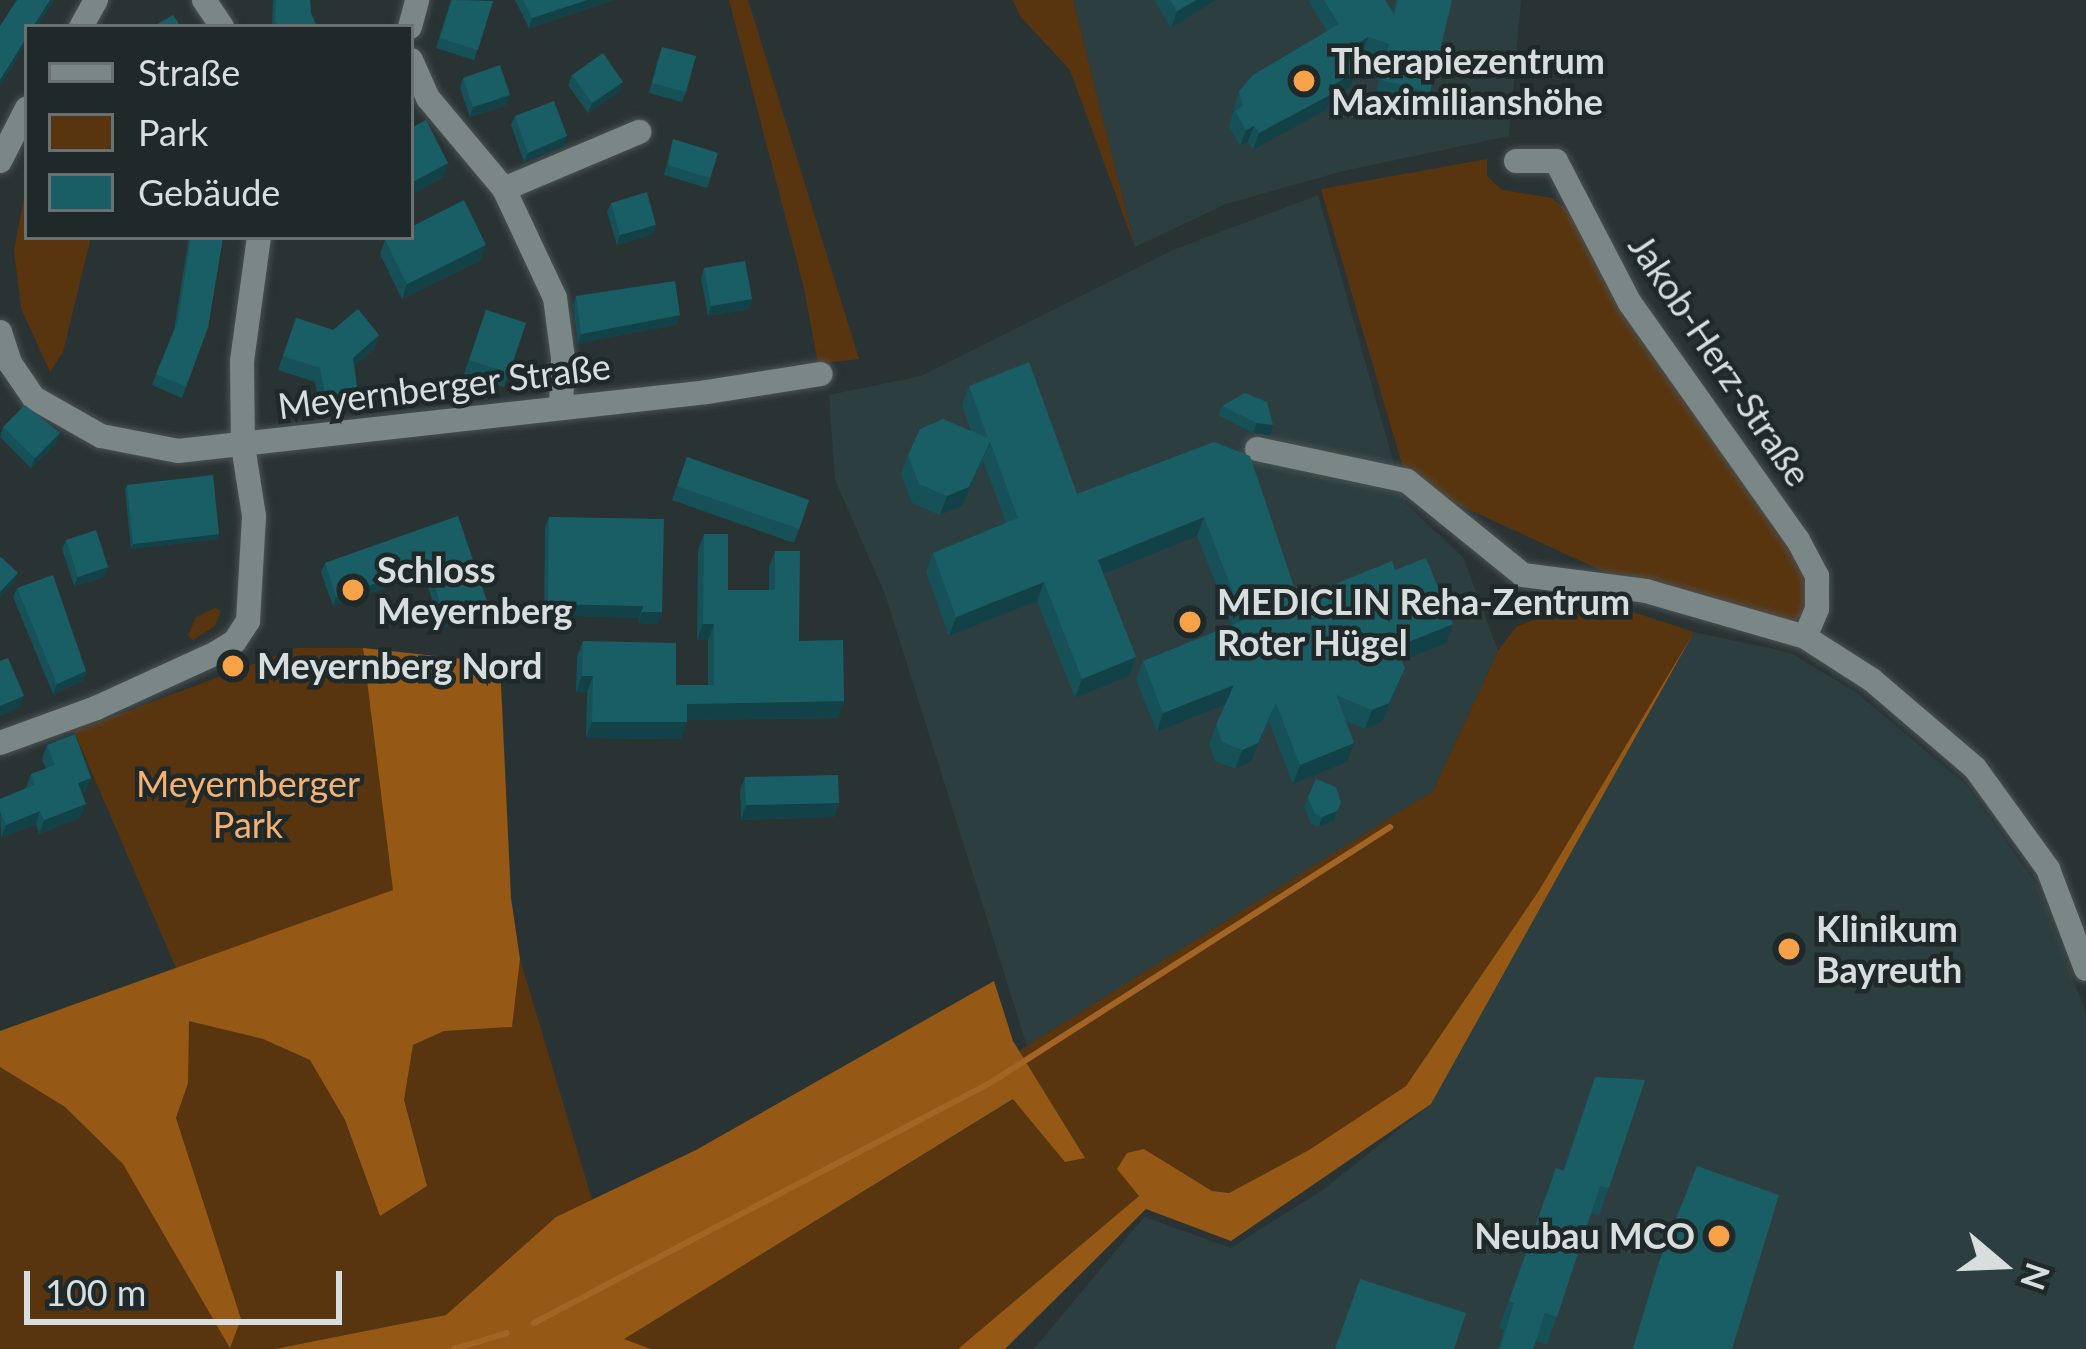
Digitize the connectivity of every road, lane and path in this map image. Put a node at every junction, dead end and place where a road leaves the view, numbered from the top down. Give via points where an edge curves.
1 (414, 67) edge
2 (24, 114) edge
3 (639, 132) dead end
4 (0, 160) edge
5 (1516, 161) dead end
6 (504, 189) junction
7 (259, 240) edge
8 (0, 332) edge
9 (821, 374) dead end
10 (561, 407) junction
11 (243, 446) junction
12 (1257, 448) dead end
13 (1805, 637) junction
14 (0, 743) edge
15 (2086, 969) edge

1 - 6 street via 428,98
2 - 4 street
3 - 6 street
5 - 13 street, Jakob-Herz-Straße via 1556,161 1630,303 1798,539 1817,576 1817,609
6 - 10 street via 555,298
7 - 11 street via 242,361
8 - 11 street via 34,398 101,436 178,451
9 - 10 street, Meyernberger Straße
10 - 11 street, Meyernberger Straße
11 - 14 street, Meyernberger Straße via 254,517 253,598 235,641 96,708
12 - 13 street via 1407,481 1523,575 1646,591
13 - 15 street via 1872,680 1975,768 2048,869

